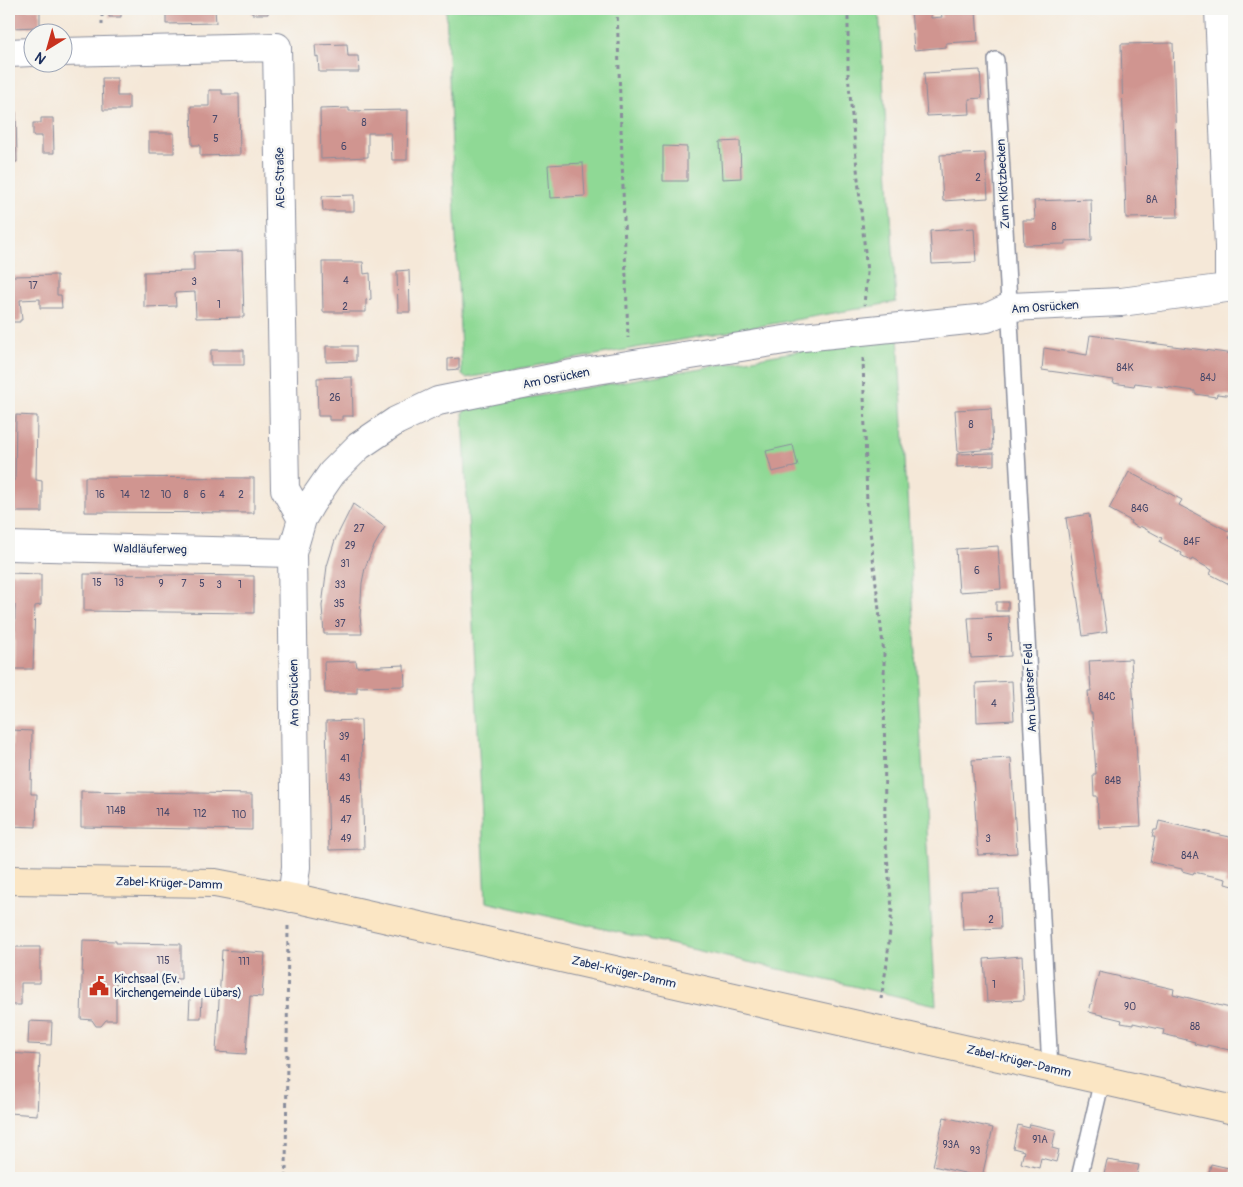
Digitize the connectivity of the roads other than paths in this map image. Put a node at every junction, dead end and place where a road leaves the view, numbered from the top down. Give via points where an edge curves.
1 (1219, 9) edge
2 (22, 52) edge
3 (72, 52) edge
4 (9, 53) edge
5 (996, 60) dead end
6 (1232, 287) edge
7 (1010, 307) junction
8 (302, 519) junction
9 (9, 546) edge
10 (292, 552) junction
11 (9, 880) edge
12 (292, 898) junction
13 (1050, 1068) junction
14 (1102, 1080) junction
15 (1234, 1110) edge
16 (1079, 1178) edge

1 - 6 street
2 - 4 street
3 - 8 street, AEG-Straße via 277,47 286,489
5 - 7 lane, Zum Klötzbecken
6 - 7 street, Am Osrücken via 1121,302
7 - 8 street, Am Osrücken via 987,318 803,337 572,374 438,401 396,421 359,446 332,473
7 - 13 lane, Am Lübarser Feld
8 - 10 street, Am Osrücken
9 - 10 street, Waldläuferweg
10 - 12 street, Am Osrücken via 296,867
11 - 12 street, Zabel-Krüger-Damm via 215,883
12 - 13 street, Zabel-Krüger-Damm
13 - 14 street, Zabel-Krüger-Damm
14 - 15 street, Zabel-Krüger-Damm
14 - 16 lane

